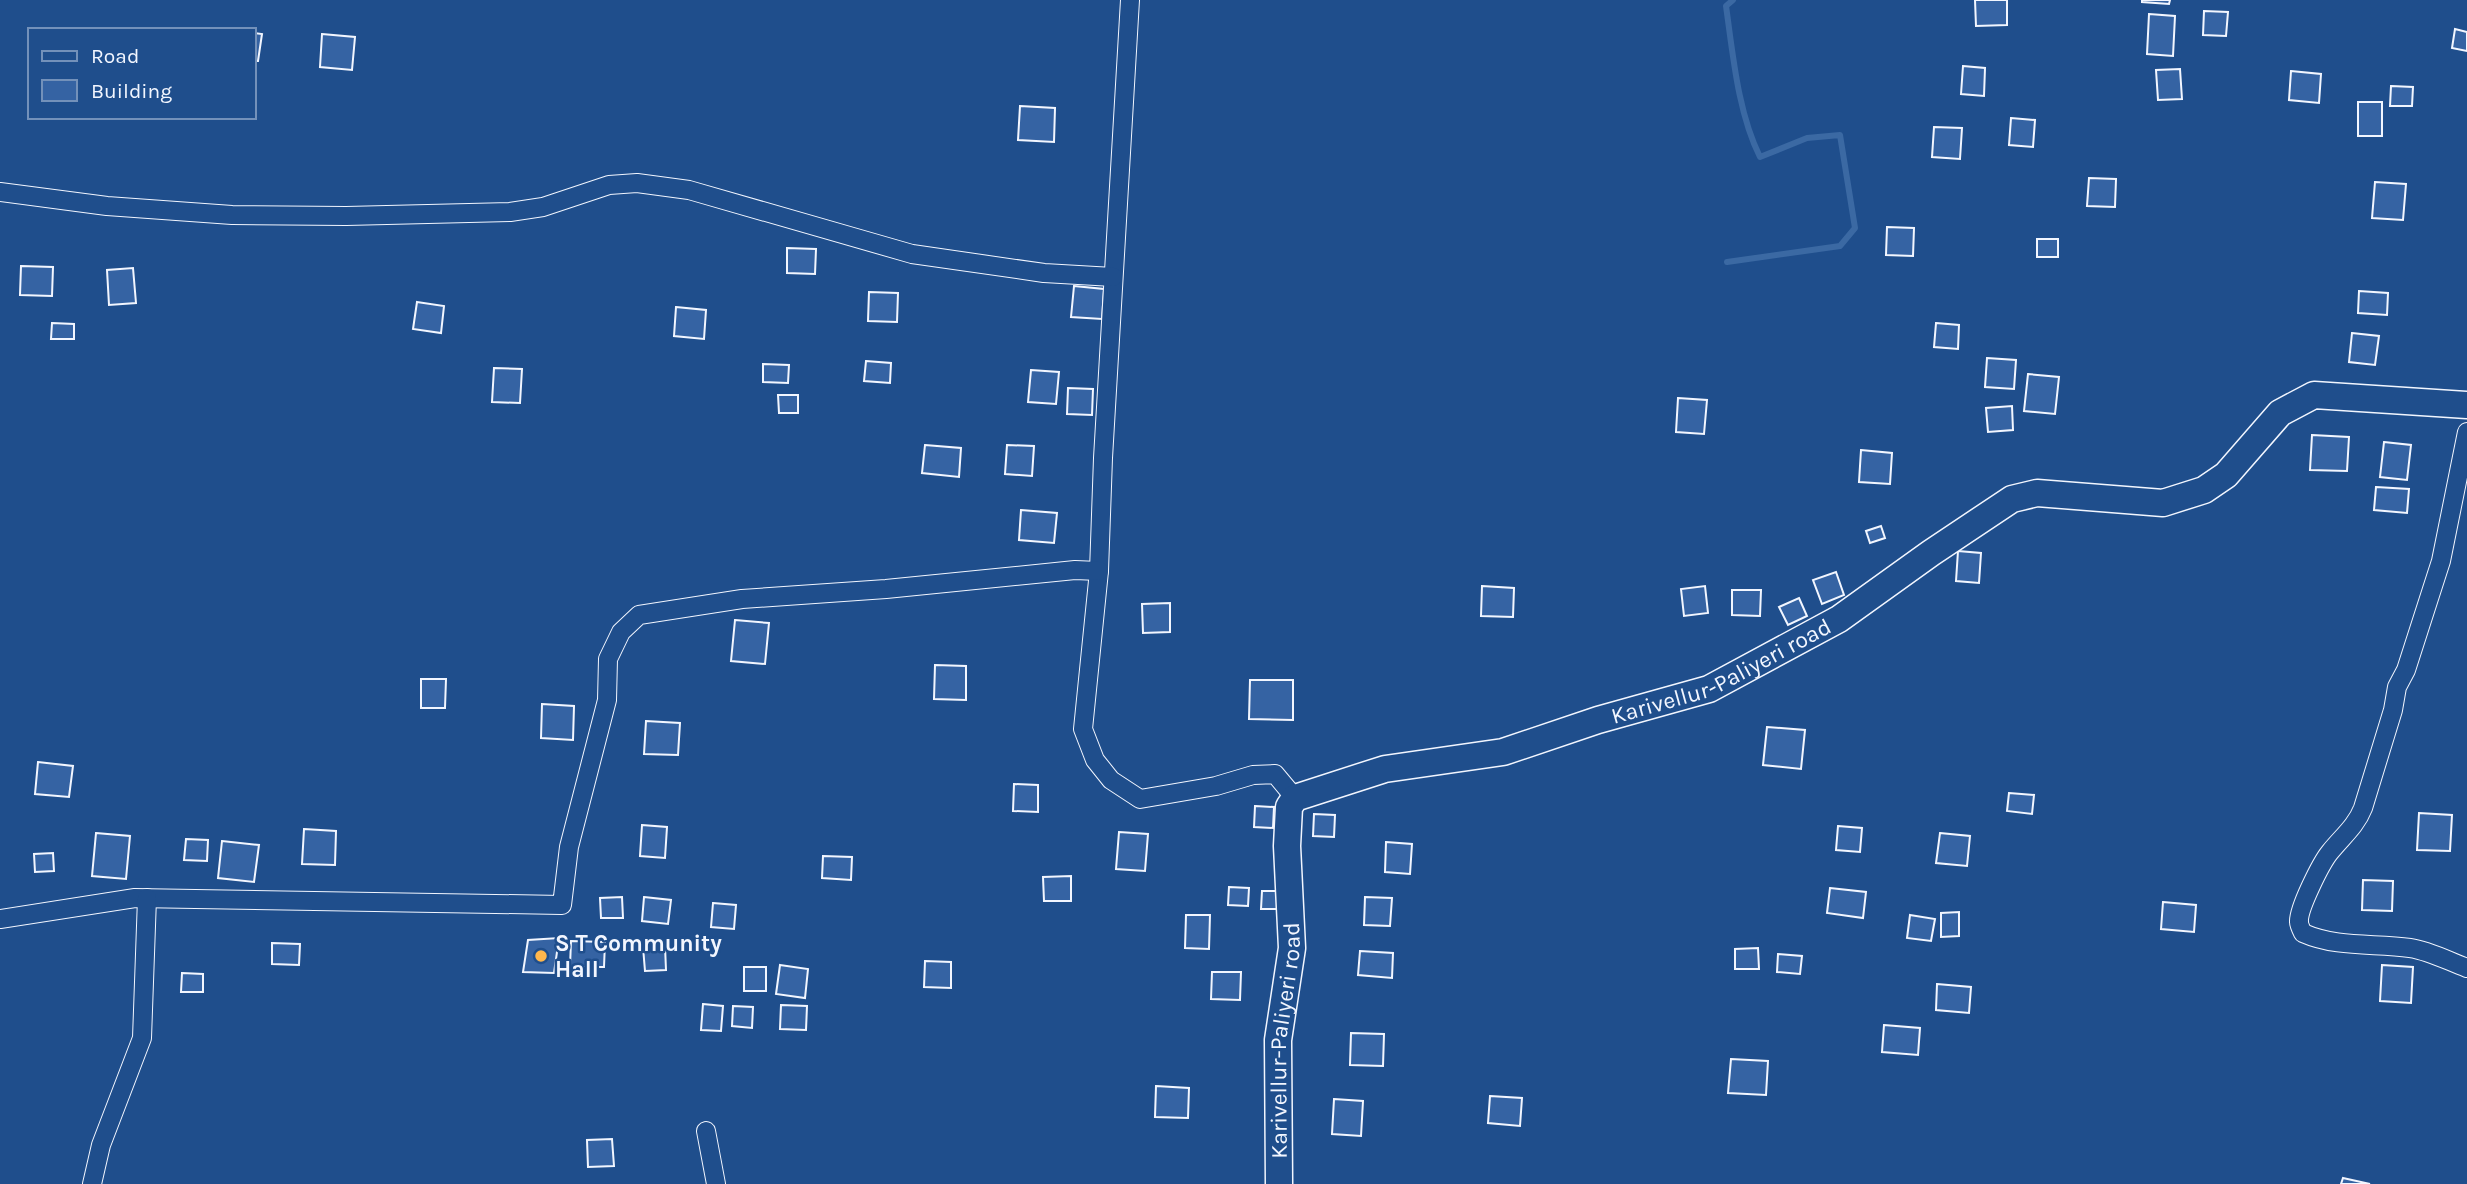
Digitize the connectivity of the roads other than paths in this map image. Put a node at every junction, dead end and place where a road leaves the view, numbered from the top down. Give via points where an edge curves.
1 (1130, 0) edge
2 (0, 192) edge
3 (1113, 277) junction
4 (2467, 405) edge
5 (2467, 432) edge
6 (1099, 571) junction
7 (1295, 798) junction
8 (147, 898) junction
9 (0, 919) edge
10 (2467, 968) edge
11 (706, 1131) dead end
12 (92, 1184) edge
13 (716, 1184) edge
14 (1279, 1184) edge

1 - 3 street
2 - 3 street via 232,215 346,216 510,212 609,185 637,183 689,190 912,254 1044,273
3 - 6 street
4 - 7 main road, Karivellur-Paliyeri road via 2314,395 2280,414 2226,475 2204,490 2163,503 2037,493 2012,499 1839,619 1709,689 1503,752 1385,769
5 - 10 street via 2441,561 2397,687 2363,808 2319,868 2299,923 2303,933 2319,940 2412,948
6 - 7 street via 1083,729 1095,760 1111,780 1140,799 1275,774
6 - 8 street via 741,599 639,615 621,632 608,659 607,700 569,847 562,905
7 - 14 main road, Karivellur-Paliyeri road via 1289,807 1287,846 1292,948 1278,1040
8 - 9 street
8 - 12 street via 142,1038 101,1145
11 - 13 street

